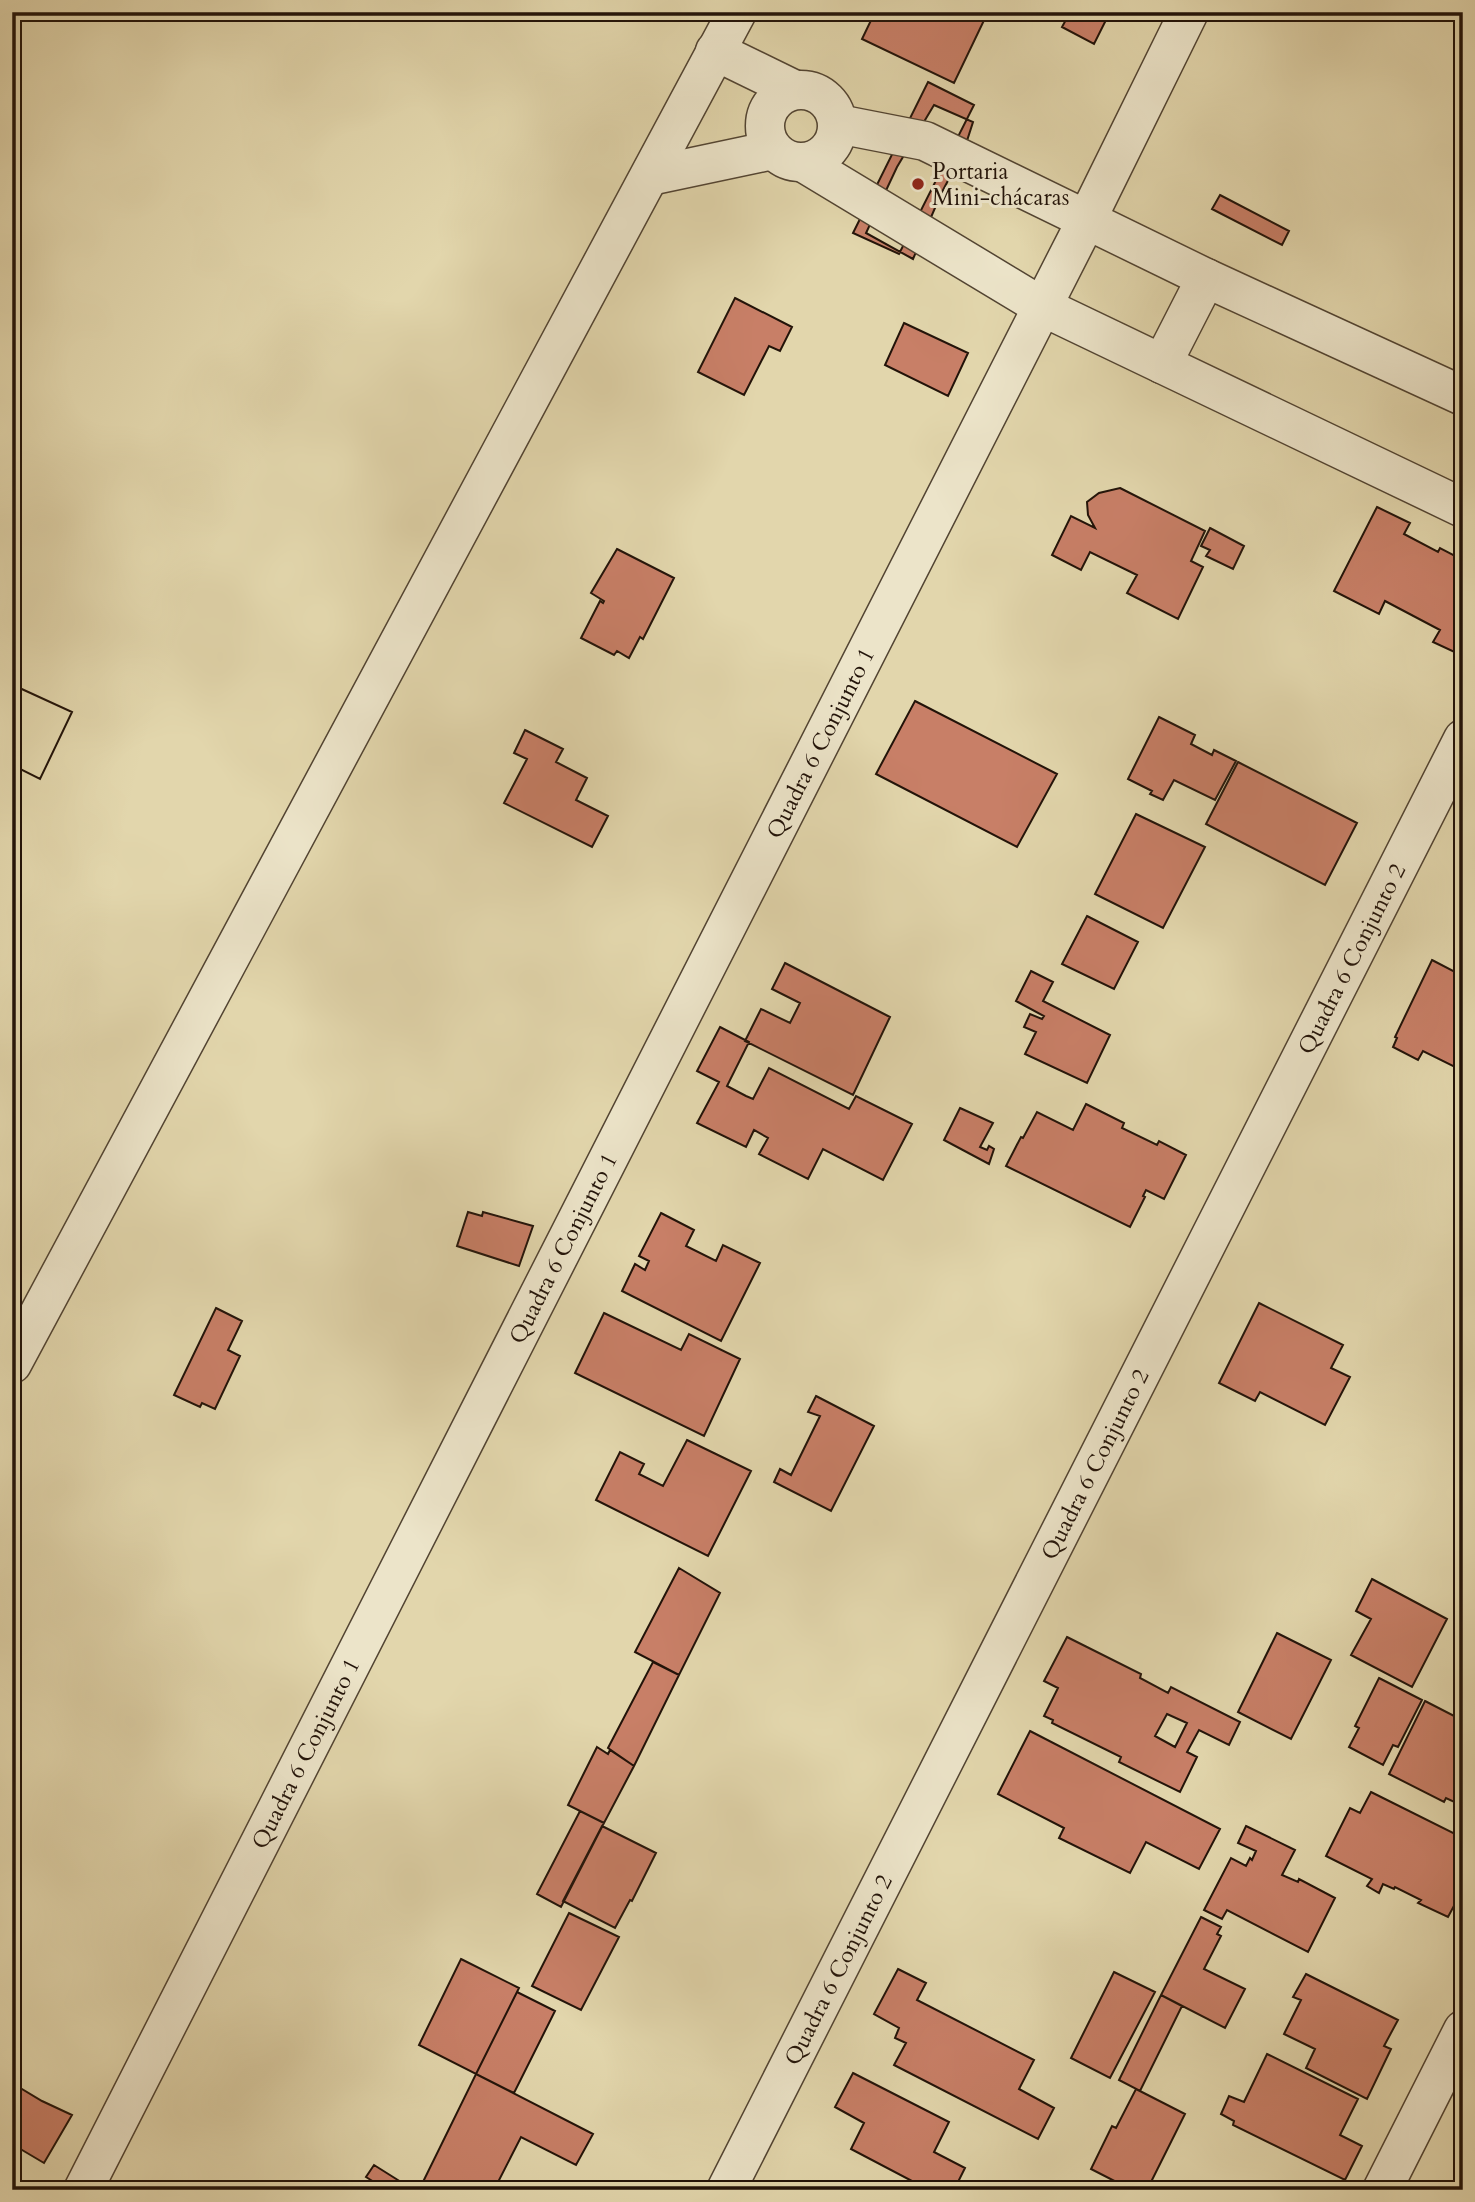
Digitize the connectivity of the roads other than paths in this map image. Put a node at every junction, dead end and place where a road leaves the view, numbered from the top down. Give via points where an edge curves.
1 (737, 12) edge
2 (1189, 12) edge
3 (715, 51) junction
4 (793, 89) junction
5 (838, 124) junction
6 (789, 157) junction
7 (650, 176) junction
8 (1087, 219) junction
9 (1206, 278) junction
10 (1041, 306) junction
11 (1162, 364) junction
12 (1463, 397) edge
13 (1463, 508) edge
14 (1463, 739) edge
15 (12, 1364) edge
16 (1463, 2030) edge
17 (83, 2190) edge
18 (726, 2190) edge
19 (1382, 2190) edge

1 - 3 street
2 - 8 street, Quadra 6 Conjunto 1
3 - 4 street
3 - 7 street
4 - 5 street via 814,91 831,103
4 - 6 street via 776,98 765,115 764,134
5 - 6 street via 835,142 822,157
5 - 8 street via 925,141
6 - 7 street
6 - 10 street
7 - 15 street
8 - 9 street
8 - 10 street, Quadra 6 Conjunto 1
9 - 11 street
9 - 12 street
10 - 11 street
10 - 17 street, Quadra 6 Conjunto 1
11 - 13 street
14 - 18 street, Quadra 6 Conjunto 2
16 - 19 street

